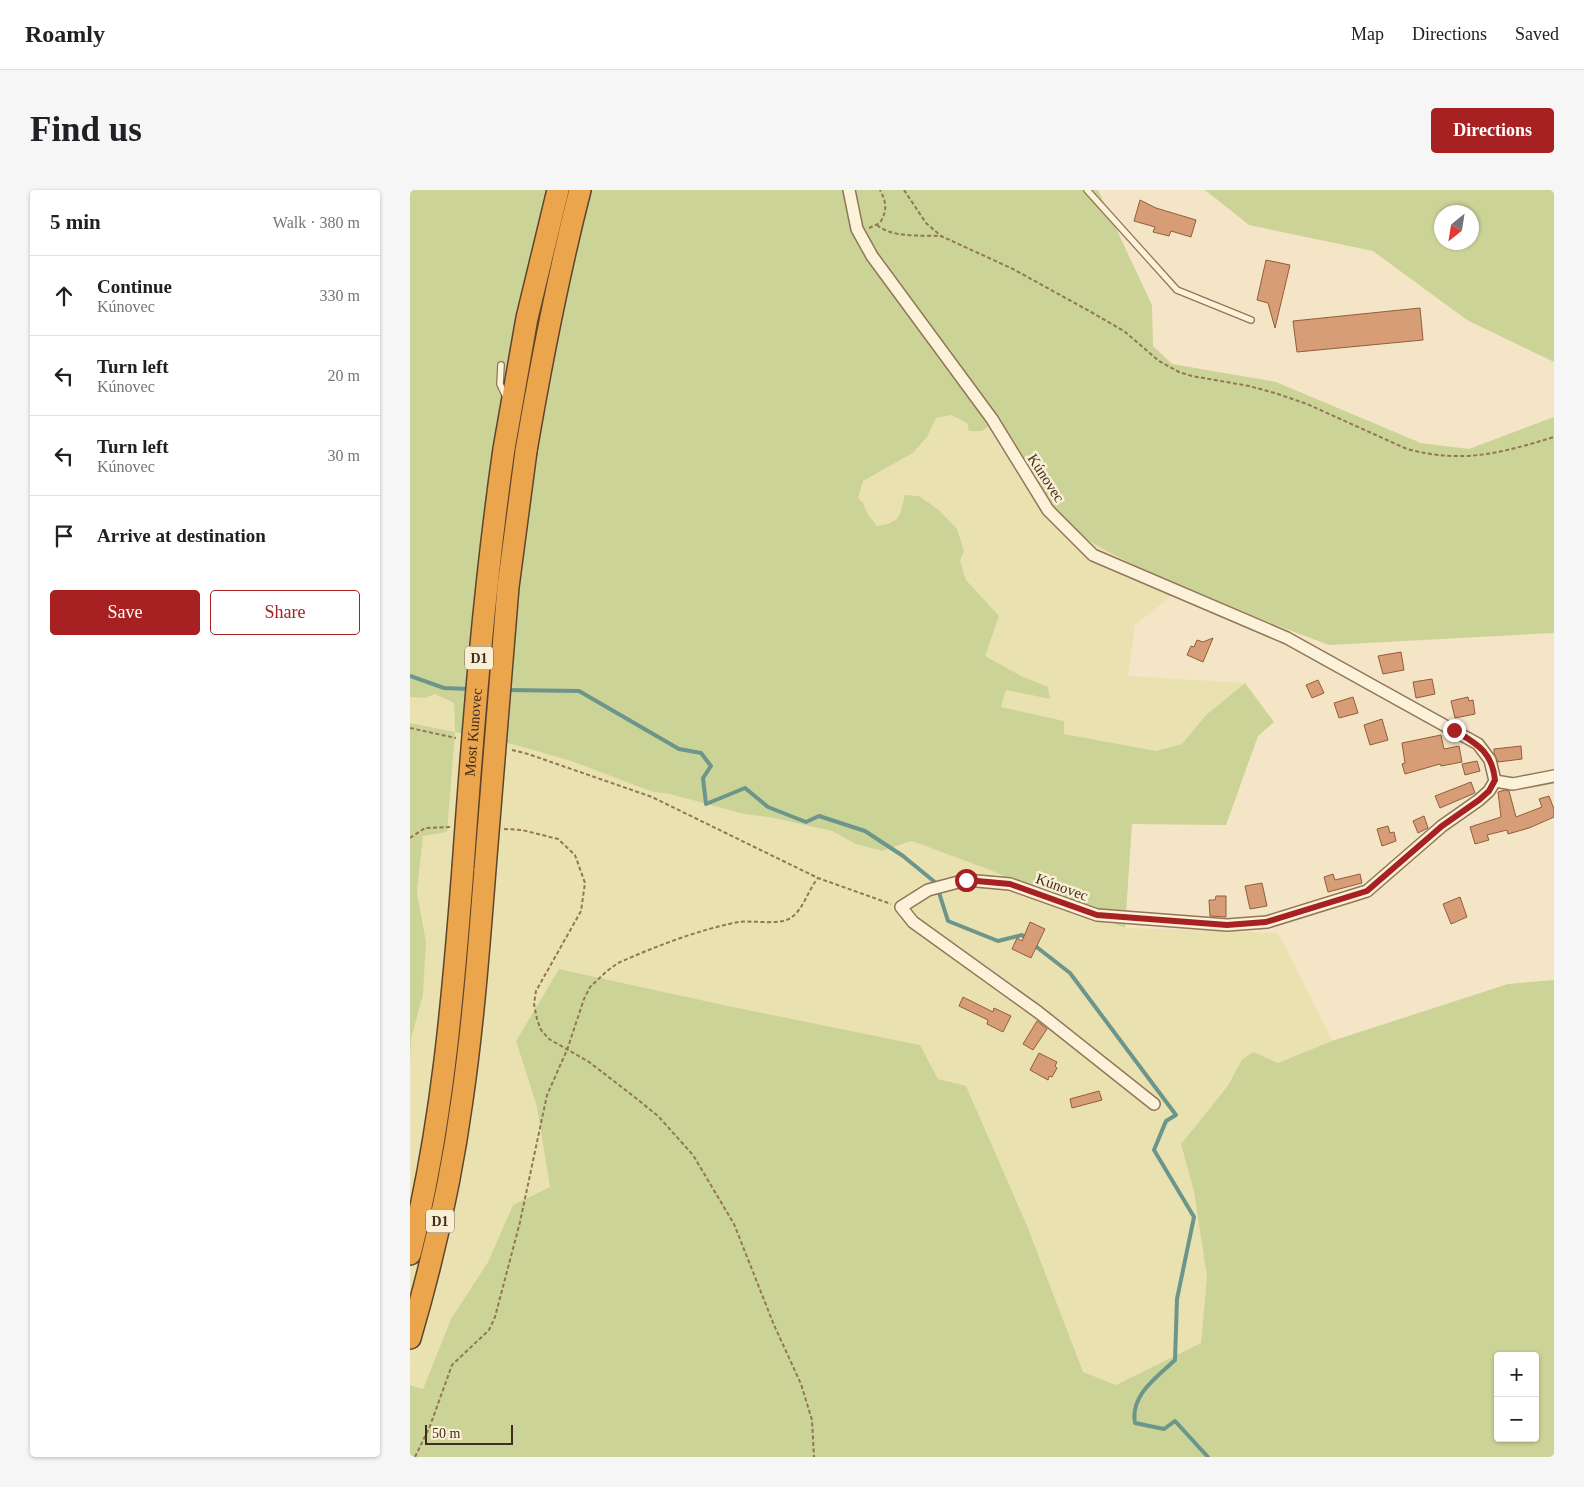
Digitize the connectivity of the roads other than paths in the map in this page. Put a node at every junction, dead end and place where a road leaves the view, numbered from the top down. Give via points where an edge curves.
1 (558, 190) edge
2 (580, 190) edge
3 (849, 190) edge
4 (1087, 190) edge
5 (1250, 320) dead end
6 (501, 365) dead end
7 (511, 405) junction
8 (1554, 776) edge
9 (1495, 780) junction
10 (1154, 1104) dead end
11 (410, 1254) edge
12 (410, 1338) edge

1 - 7 highway, D1 via 527,318
2 - 12 highway, Most Kunovec / D1, bridge via 549,322 526,451 508,587 469,1050 461,1110 441,1219
3 - 9 street, Kúnovec via 857,229 889,282 992,419 1048,510 1093,555 1287,638 1454,730 1478,744 1490,760
4 - 5 lane via 1177,290
6 - 7 lane via 500,384
7 - 11 highway, Most Kunovec / D1, bridge via 479,653 452,1003 429,1166
8 - 9 street via 1513,784
9 - 10 street, Kúnovec via 1479,800 1442,826 1367,891 1266,922 1227,925 1097,915 1010,884 966,880 928,890 901,907 913,922 1038,1012

